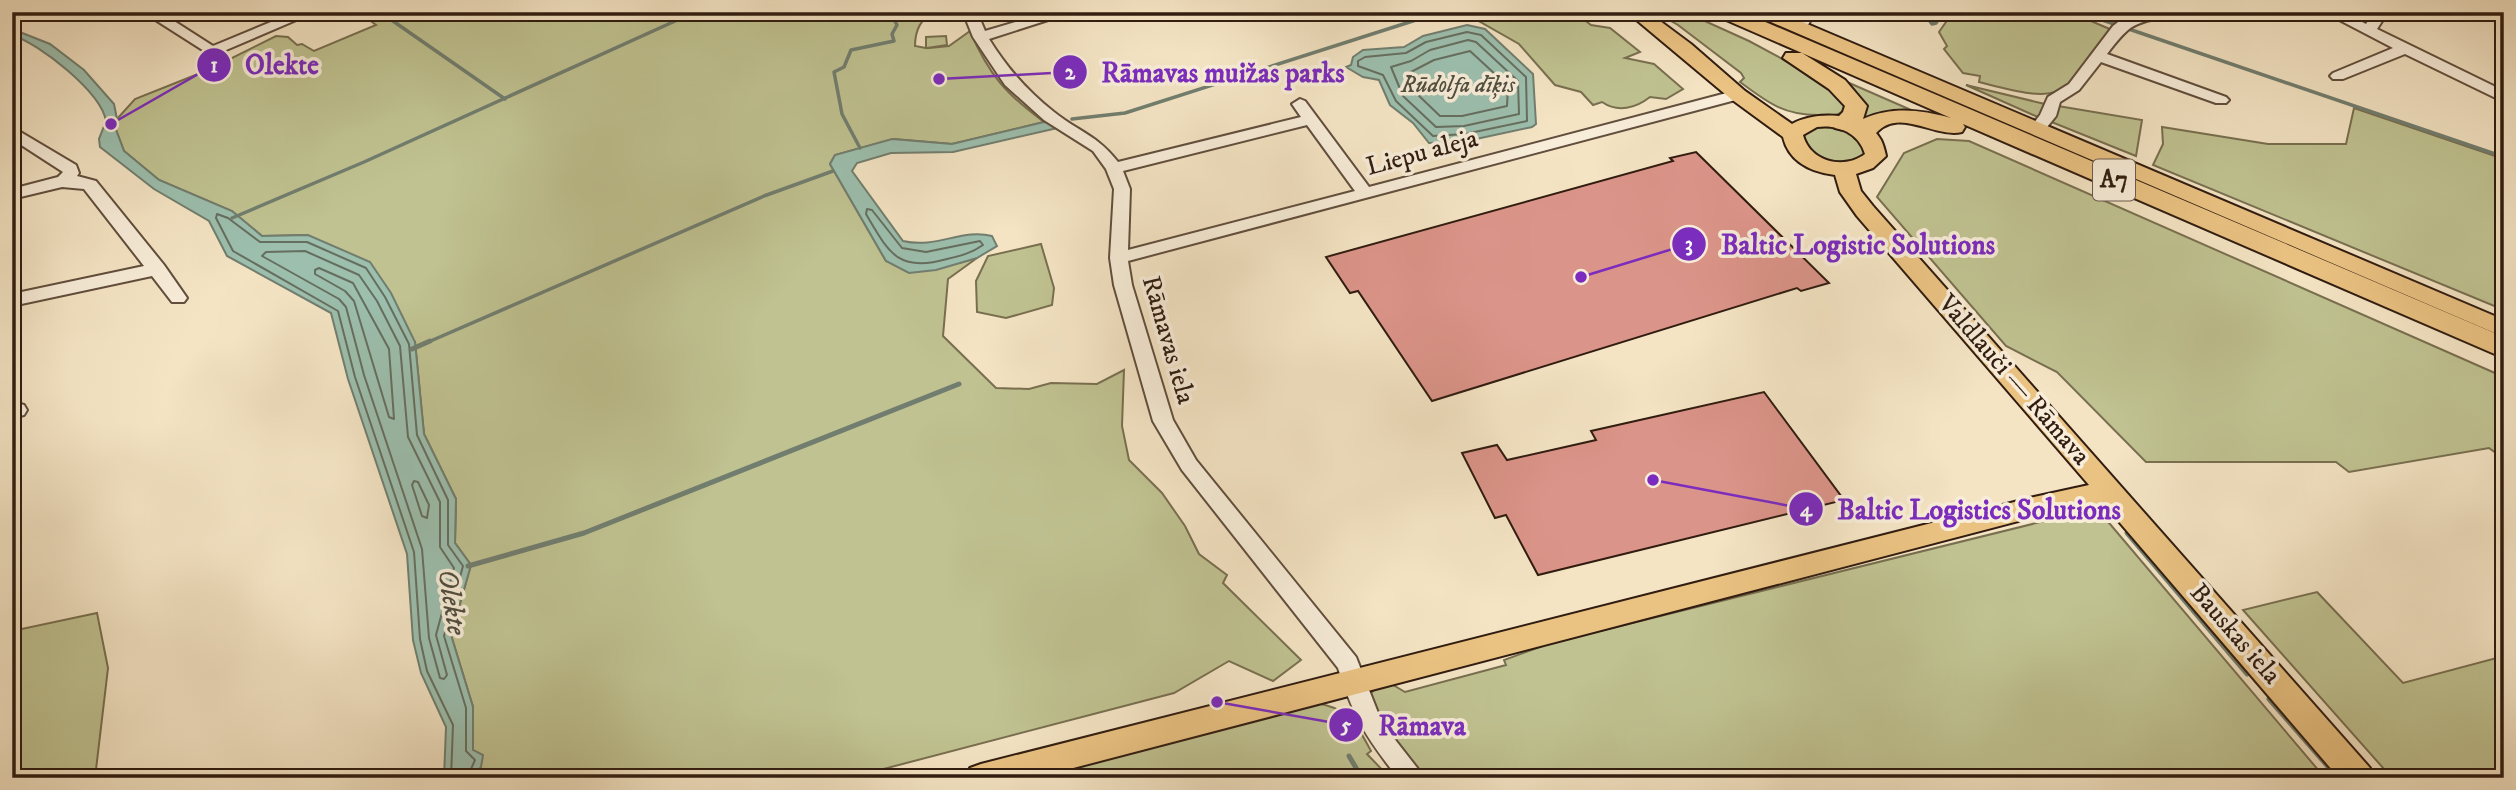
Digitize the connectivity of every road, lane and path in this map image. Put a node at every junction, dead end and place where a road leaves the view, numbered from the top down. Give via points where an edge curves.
1 (150, 12) edge
2 (308, 12) edge
3 (970, 12) edge
4 (1066, 12) edge
5 (1636, 12) edge
6 (1648, 12) edge
7 (1705, 12) edge
8 (1724, 12) edge
9 (1763, 12) edge
10 (2168, 12) edge
11 (2331, 12) edge
12 (2381, 12) edge
13 (1804, 20) edge
14 (2369, 31) junction
15 (1747, 32) junction
16 (980, 37) junction
17 (2405, 49) junction
18 (2098, 56) junction
19 (2338, 76) dead end
20 (1738, 95) junction
21 (2504, 97) edge
22 (2221, 100) dead end
23 (1300, 104) dead end
24 (1311, 119) junction
25 (1854, 128) junction
26 (1799, 129) junction
27 (2037, 129) junction
28 (12, 132) edge
29 (2006, 144) junction
30 (1114, 168) junction
31 (1844, 169) junction
32 (63, 182) junction
33 (1365, 193) junction
34 (12, 194) edge
35 (1119, 258) junction
36 (158, 269) junction
37 (178, 298) dead end
38 (12, 300) edge
39 (2504, 329) edge
40 (2504, 348) edge
41 (2504, 360) edge
42 (2110, 491) junction
43 (1354, 682) junction
44 (981, 778) edge
45 (1413, 778) edge
46 (2359, 778) edge

1 - 2 street via 212,52
3 - 16 street
4 - 16 street
5 - 20 main road
6 - 26 main road
7 - 15 highway, A7
8 - 40 highway, A7
9 - 13 main road
10 - 18 street via 2132,19 2118,29
11 - 14 street
12 - 14 street
13 - 27 main road
14 - 17 street
15 - 25 highway via 1844,91 1856,106
15 - 29 highway, A7
16 - 30 street via 1010,82 1050,117 1099,148
17 - 19 street
17 - 21 street
18 - 22 street
18 - 27 street via 2074,87 2053,100
20 - 26 main road
20 - 33 street, Liepu aleja
23 - 24 street
24 - 30 street
24 - 33 street
25 - 26 main road via 1821,120
25 - 29 highway via 1905,116 1941,122
25 - 31 main road via 1875,146 1876,156 1866,165
26 - 31 main road via 1794,145 1808,159
27 - 39 main road
28 - 32 street via 70,169
29 - 41 highway, A7
30 - 35 street, Rāmavas iela via 1122,190
31 - 42 main road, Valdlauči — Rāmava via 1851,192 1865,211
32 - 34 street
32 - 36 street via 90,185
33 - 35 street, Liepu aleja
35 - 43 street, Rāmavas iela via 1163,421 1189,465 1325,632 1348,664
36 - 37 street
36 - 38 street
42 - 43 main road
42 - 46 main road, Bauskas iela
43 - 44 main road
43 - 45 street, Rāmavas iela via 1374,730

